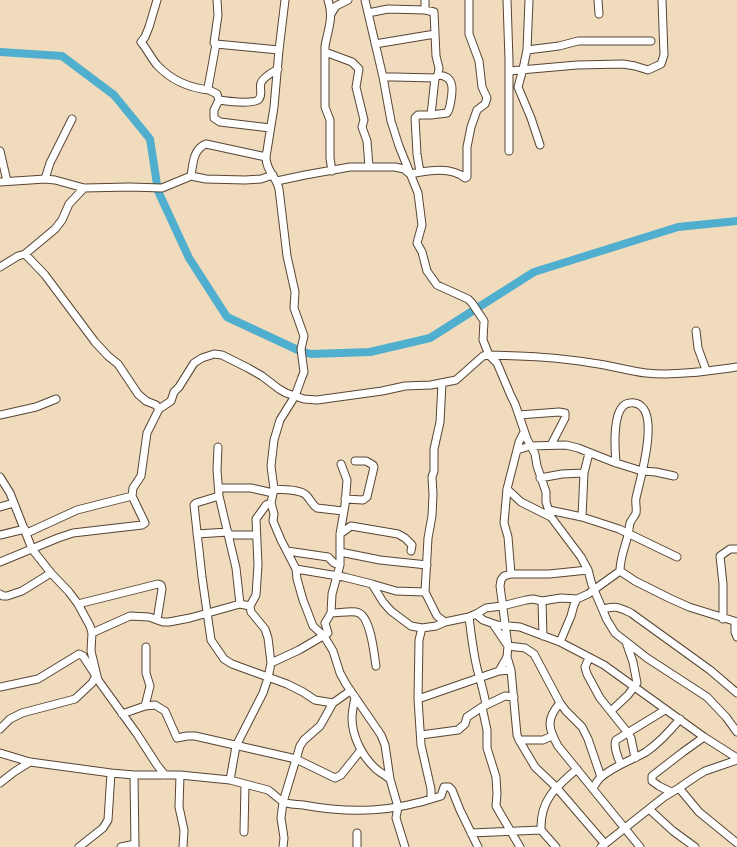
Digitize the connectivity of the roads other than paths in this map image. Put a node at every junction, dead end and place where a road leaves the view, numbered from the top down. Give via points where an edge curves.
1 (157, 0) edge
2 (217, 0) edge
3 (285, 0) edge
4 (328, 0) edge
5 (348, 0) edge
6 (365, 0) edge
7 (425, 0) edge
8 (469, 0) edge
9 (507, 0) edge
10 (529, 0) edge
11 (598, 0) edge
12 (662, 0) edge
13 (425, 10) junction
14 (368, 13) junction
15 (331, 14) junction
16 (599, 14) dead end
17 (435, 34) junction
18 (652, 41) dead end
19 (216, 44) junction
20 (375, 44) junction
21 (278, 50) junction
22 (527, 50) junction
23 (325, 52) junction
24 (278, 69) junction
25 (523, 69) junction
26 (509, 71) junction
27 (437, 77) junction
28 (382, 78) junction
29 (518, 87) junction
30 (209, 90) junction
31 (219, 100) junction
32 (430, 115) junction
33 (72, 119) dead end
34 (270, 128) junction
35 (540, 145) dead end
36 (0, 151) edge
37 (509, 151) dead end
38 (266, 157) junction
39 (369, 167) junction
40 (332, 170) junction
41 (420, 172) junction
42 (410, 174) junction
43 (273, 175) junction
44 (191, 176) junction
45 (45, 179) junction
46 (277, 181) junction
47 (4, 182) edge
48 (84, 188) junction
49 (25, 254) junction
50 (0, 267) edge
51 (696, 331) dead end
52 (489, 355) junction
53 (737, 367) edge
54 (706, 370) junction
55 (442, 383) junction
56 (295, 396) junction
57 (56, 399) dead end
58 (159, 409) junction
59 (0, 415) edge
60 (520, 415) junction
61 (524, 432) junction
62 (551, 445) junction
63 (530, 446) junction
64 (218, 447) dead end
65 (517, 450) junction
66 (589, 453) junction
67 (355, 461) dead end
68 (616, 463) junction
69 (340, 464) dead end
70 (642, 471) junction
71 (584, 472) junction
72 (674, 476) dead end
73 (0, 478) edge
74 (540, 478) junction
75 (507, 489) junction
76 (273, 491) junction
77 (219, 492) junction
78 (132, 496) junction
79 (345, 499) junction
80 (14, 503) junction
81 (271, 503) junction
82 (0, 507) edge
83 (549, 510) junction
84 (343, 511) junction
85 (551, 517) junction
86 (341, 518) junction
87 (582, 518) junction
88 (351, 526) junction
89 (26, 531) junction
90 (197, 534) junction
91 (228, 534) junction
92 (340, 534) junction
93 (628, 534) junction
94 (0, 535) edge
95 (256, 535) junction
96 (737, 542) edge
97 (32, 549) junction
98 (734, 549) edge
99 (287, 551) junction
100 (411, 551) dead end
101 (340, 552) junction
102 (677, 556) dead end
103 (0, 562) edge
104 (340, 565) junction
105 (427, 565) junction
106 (296, 569) junction
107 (588, 570) junction
108 (620, 571) junction
109 (51, 574) junction
110 (511, 574) junction
111 (338, 576) junction
112 (372, 584) junction
113 (594, 589) junction
114 (424, 592) junction
115 (0, 594) edge
116 (577, 599) junction
117 (542, 601) junction
118 (78, 604) junction
119 (240, 604) junction
120 (250, 606) junction
121 (502, 606) junction
122 (603, 608) junction
123 (208, 613) junction
124 (331, 613) junction
125 (437, 616) junction
126 (473, 616) junction
127 (723, 619) junction
128 (157, 620) junction
129 (445, 622) junction
130 (736, 622) edge
131 (493, 624) junction
132 (436, 626) junction
133 (506, 626) junction
134 (422, 628) junction
135 (92, 633) junction
136 (324, 636) junction
137 (543, 636) junction
138 (737, 637) edge
139 (560, 642) junction
140 (626, 642) junction
141 (508, 646) junction
142 (146, 647) dead end
143 (641, 654) junction
144 (508, 657) junction
145 (589, 658) junction
146 (632, 662) junction
147 (271, 663) junction
148 (376, 666) dead end
149 (511, 670) junction
150 (500, 671) junction
151 (97, 678) junction
152 (268, 678) junction
153 (480, 678) junction
154 (0, 687) edge
155 (634, 688) junction
156 (735, 689) edge
157 (352, 694) junction
158 (514, 697) junction
159 (418, 699) junction
160 (333, 703) junction
161 (560, 703) junction
162 (145, 706) junction
163 (484, 706) junction
164 (665, 710) junction
165 (610, 711) junction
166 (122, 714) junction
167 (680, 719) junction
168 (0, 729) edge
169 (628, 732) junction
170 (737, 732) edge
171 (421, 735) junction
172 (552, 736) junction
173 (704, 737) junction
174 (519, 740) junction
175 (236, 746) junction
176 (361, 750) junction
177 (0, 753) edge
178 (635, 758) junction
179 (296, 759) junction
180 (737, 759) edge
181 (30, 762) junction
182 (620, 764) junction
183 (577, 769) junction
184 (110, 773) junction
185 (134, 775) junction
186 (165, 775) junction
187 (180, 775) junction
188 (601, 777) junction
189 (390, 779) junction
190 (230, 780) junction
191 (0, 783) edge
192 (245, 784) junction
193 (556, 787) junction
194 (593, 788) junction
195 (679, 788) junction
196 (431, 789) junction
197 (671, 792) junction
198 (441, 796) junction
199 (431, 799) junction
200 (283, 802) junction
201 (398, 807) junction
202 (649, 809) junction
203 (625, 828) junction
204 (541, 830) junction
205 (244, 832) dead end
206 (511, 832) junction
207 (356, 833) dead end
208 (471, 833) junction
209 (737, 843) edge
210 (135, 846) edge
211 (603, 846) edge
212 (78, 847) edge
213 (121, 847) edge
214 (183, 847) edge
215 (283, 847) edge
216 (357, 847) edge
217 (405, 847) edge
218 (478, 847) edge
219 (520, 847) edge
220 (556, 847) edge
221 (640, 847) edge
222 (696, 847) edge

1 - 30 street via 145,37 140,42 158,65 173,78 189,86
2 - 19 street via 214,43
3 - 21 street
4 - 15 street
5 - 15 street via 336,6
6 - 14 street
7 - 13 street
8 - 41 street via 469,34 479,61 482,87 487,98 485,104 477,110 471,127 467,147 467,177 452,172
9 - 26 street
10 - 22 street
11 - 16 street
12 - 25 street via 664,56 661,64 652,69 623,64
13 - 14 street via 388,9
13 - 17 street via 434,12
14 - 20 street
15 - 23 street
17 - 20 street
17 - 27 street via 439,68
18 - 22 street via 578,41
19 - 21 street
19 - 30 street
20 - 28 street
21 - 24 street
22 - 25 street
23 - 39 street via 352,62 359,69 356,87 364,120 362,127 367,141
23 - 40 street via 325,107 330,120
24 - 31 street via 260,84 260,96 257,101
24 - 34 street
25 - 26 street
25 - 29 street
26 - 29 street
26 - 37 street
27 - 28 street
27 - 32 street
27 - 32 street via 446,76 450,79 450,108 447,113
28 - 42 street via 391,121
29 - 35 street
30 - 31 street via 217,94
31 - 34 street via 214,110 216,121
32 - 41 street via 418,115 415,118
33 - 45 street via 50,163
34 - 38 street
36 - 47 street
38 - 43 street via 266,165
38 - 44 street via 206,144 198,148
39 - 40 street
39 - 42 street via 404,169
40 - 46 street
41 - 42 street
42 - 52 street via 418,194 422,225 417,243 427,271 437,285 472,303 484,321 483,340
43 - 44 street via 246,180
43 - 46 street
44 - 48 street via 162,188
45 - 47 street
45 - 48 street
46 - 56 street via 287,256 295,292 294,308 304,336 301,351 304,372
48 - 49 street via 69,204 56,229
49 - 50 street
49 - 58 street via 45,275 95,342 118,364 138,394
51 - 54 street via 698,348
52 - 54 street via 568,359 644,373
52 - 55 street via 483,356 458,379
52 - 60 street via 497,364
53 - 54 street
55 - 56 street via 405,386 325,400 307,400
55 - 105 street via 440,422 434,449 432,516
56 - 58 street via 279,389 248,368 222,355 214,354 194,364 171,400
56 - 76 street via 276,429 271,466
57 - 59 street via 36,407
58 - 78 street via 147,433 141,476 133,488
60 - 61 street
60 - 62 street via 559,412 565,414
61 - 63 street
61 - 65 street
62 - 63 street
62 - 66 street via 566,445
63 - 65 street
63 - 74 street via 535,454
64 - 77 street
65 - 75 street
66 - 68 street
66 - 71 street
67 - 79 street via 371,463 374,467 367,497 364,500
68 - 70 street
68 - 70 street via 614,437 618,414 623,405 631,402 644,410 648,418 647,445
69 - 79 street via 346,477
70 - 72 street
70 - 93 street via 636,512
71 - 74 street
71 - 87 street
73 - 80 street
74 - 83 street
75 - 85 street via 521,502
75 - 110 street via 504,523 508,537
76 - 77 street via 251,488
76 - 81 street
76 - 84 street via 302,492 317,508
77 - 90 street via 194,505
77 - 91 street
78 - 89 street via 77,510
78 - 97 street via 144,521 142,526 73,533
79 - 84 street
80 - 82 street
80 - 89 street
81 - 95 street via 257,516
81 - 99 street via 276,529
83 - 85 street
83 - 87 street
84 - 86 street
85 - 107 street via 573,545
86 - 88 street
86 - 92 street
87 - 93 street
88 - 92 street
88 - 100 street via 400,535 412,545
89 - 94 street
89 - 97 street
90 - 91 street
90 - 123 street
91 - 95 street
91 - 119 street via 236,568
92 - 101 street
93 - 102 street
93 - 108 street
95 - 120 street via 256,595
96 - 98 street
97 - 103 street
97 - 109 street
98 - 127 street via 720,556
99 - 104 street via 328,557
99 - 106 street
101 - 104 street
101 - 105 street via 380,560
104 - 111 street
105 - 114 street
106 - 111 street
106 - 136 street via 307,614 313,626
107 - 110 street
107 - 113 street
108 - 113 street
108 - 127 street via 669,598
109 - 115 street via 14,594
109 - 118 street
110 - 121 street via 501,580
111 - 112 street
111 - 124 street via 332,594
112 - 114 street via 396,591
112 - 134 street via 391,611 411,626
113 - 116 street
113 - 122 street
114 - 125 street
116 - 117 street
116 - 139 street
117 - 121 street via 533,599
117 - 137 street
118 - 128 street via 158,584 162,589
118 - 135 street
119 - 120 street
119 - 123 street
120 - 147 street via 251,612 265,629
121 - 126 street via 486,608
121 - 133 street
122 - 140 street via 612,629
122 - 156 street via 618,606 632,613
123 - 128 street via 178,621
123 - 152 street via 211,640 224,659
124 - 136 street via 325,623 328,633
124 - 148 street via 362,614 369,628
125 - 129 street
125 - 132 street
126 - 129 street
126 - 131 street
126 - 153 street via 473,648
127 - 130 street
128 - 135 street via 130,616
129 - 132 street
130 - 138 street
131 - 133 street
131 - 141 street
132 - 134 street
133 - 137 street via 520,627
133 - 141 street
134 - 159 street
135 - 151 street via 91,651
136 - 147 street
136 - 157 street
137 - 139 street
139 - 145 street
140 - 143 street
140 - 146 street
141 - 144 street
141 - 161 street via 525,648 534,654
142 - 162 street via 146,673 150,686
143 - 146 street
143 - 170 street via 707,697
144 - 149 street
144 - 150 street
145 - 155 street
145 - 165 street via 587,674
146 - 155 street via 637,681
147 - 152 street
149 - 150 street
149 - 158 street
150 - 153 street
151 - 154 street via 79,654 38,679
151 - 166 street
151 - 168 street via 75,699 22,713 10,719
152 - 160 street via 287,684 315,700
152 - 175 street
153 - 159 street
153 - 163 street
155 - 164 street
155 - 165 street
157 - 160 street
157 - 176 street via 354,731
157 - 189 street via 381,735
158 - 163 street via 506,696
158 - 174 street
159 - 171 street
160 - 179 street via 320,726 300,746
161 - 172 street via 550,720
161 - 188 street via 582,727
162 - 166 street
162 - 175 street via 155,705 165,711 177,738 195,736
163 - 171 street via 467,717 465,724 458,730
163 - 206 street via 487,748 496,777 496,806
164 - 167 street
164 - 169 street
165 - 169 street
166 - 186 street
167 - 173 street
167 - 178 street via 655,746
169 - 178 street
169 - 182 street via 614,743
171 - 196 street via 424,765
172 - 174 street via 543,740
172 - 183 street
173 - 180 street
173 - 197 street via 652,776 651,780 655,784
174 - 193 street via 535,767
175 - 179 street
175 - 190 street
176 - 179 street via 341,775 335,778
176 - 189 street via 375,768
177 - 181 street
178 - 182 street
179 - 200 street
180 - 195 street via 705,771
181 - 184 street
181 - 191 street
182 - 188 street
183 - 193 street
183 - 194 street
184 - 185 street
184 - 212 street via 108,820 103,828
185 - 186 street
185 - 210 street
186 - 187 street
187 - 190 street
187 - 214 street via 179,807 184,830
188 - 194 street
189 - 201 street
190 - 192 street
192 - 200 street via 268,790
192 - 205 street
193 - 204 street via 544,806
193 - 211 street
194 - 203 street
195 - 197 street
195 - 209 street via 699,812
196 - 198 street
196 - 199 street
197 - 202 street
198 - 199 street
198 - 208 street via 444,787 452,790
199 - 201 street
200 - 201 street via 354,811
200 - 215 street
201 - 217 street via 396,818
202 - 203 street
202 - 222 street via 673,831
203 - 211 street
203 - 221 street
204 - 206 street
204 - 220 street
206 - 208 street
206 - 219 street
207 - 216 street
208 - 218 street
210 - 213 street

